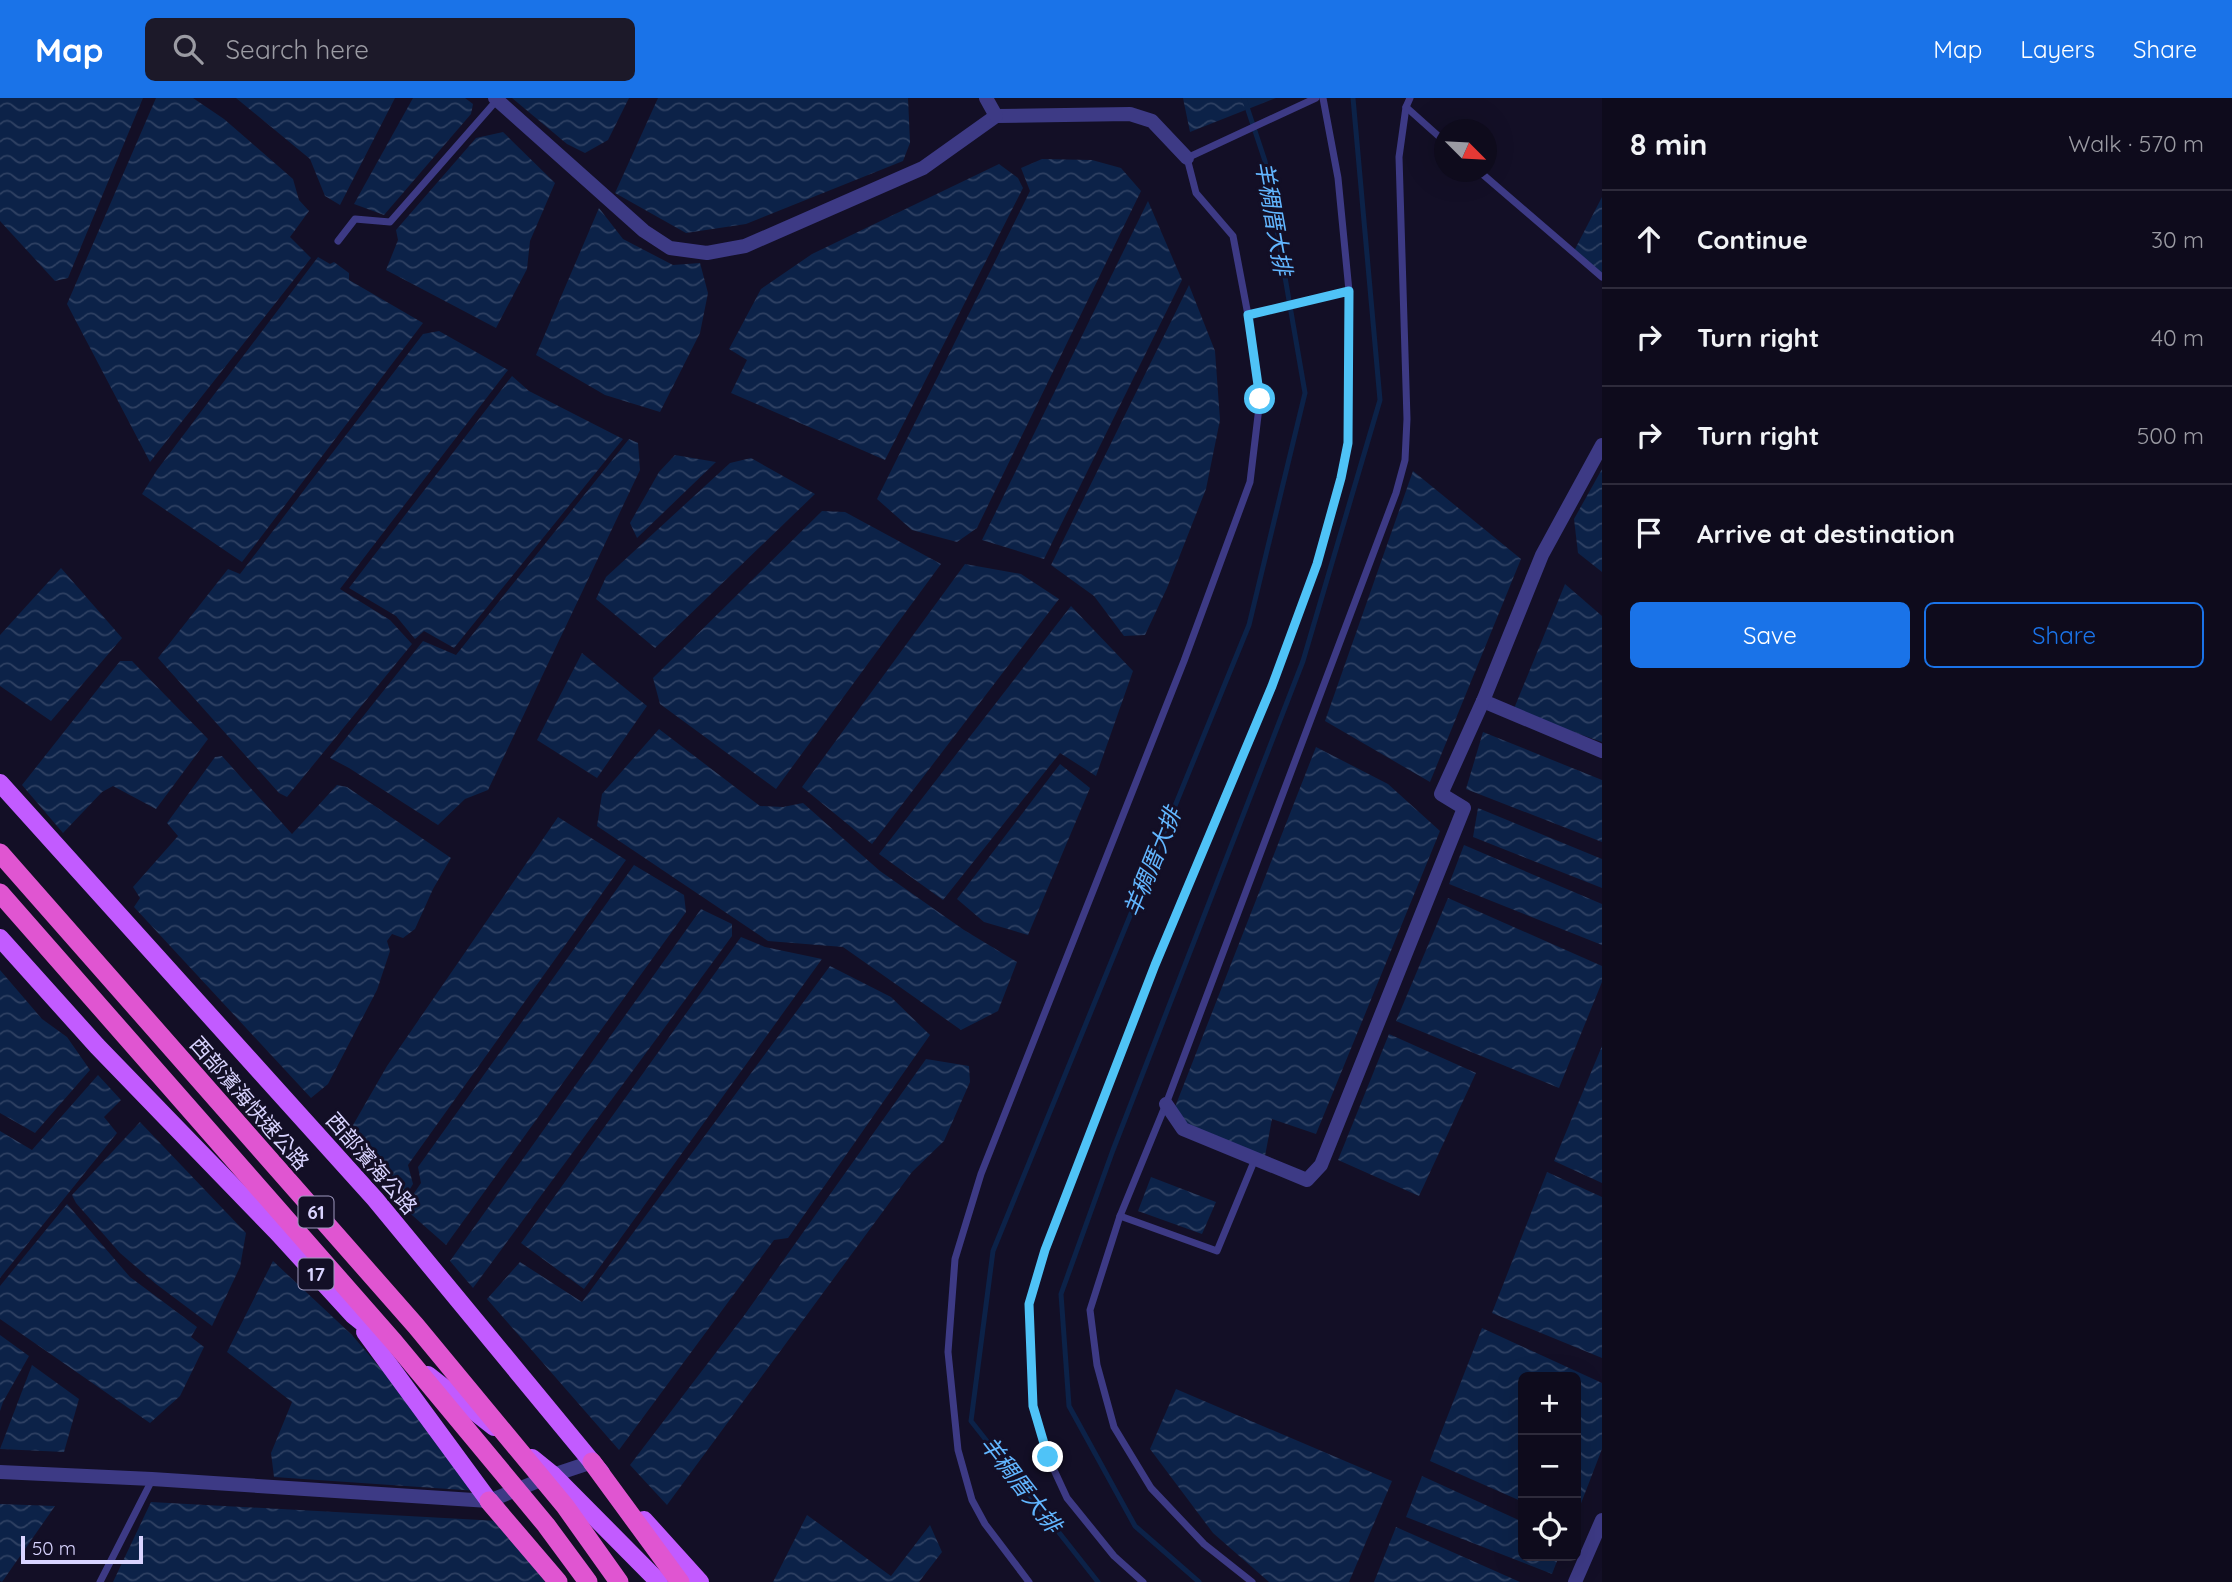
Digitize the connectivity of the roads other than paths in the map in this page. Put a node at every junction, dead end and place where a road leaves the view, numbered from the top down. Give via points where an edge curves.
1 (986, 98) edge
2 (1316, 98) edge
3 (1323, 98) edge
4 (1410, 98) edge
5 (496, 99) edge
6 (1406, 107) junction
7 (996, 116) junction
8 (1434, 132) edge
9 (1187, 158) junction
10 (1492, 182) edge
11 (338, 241) dead end
12 (1602, 277) edge
13 (1349, 291) junction
14 (1248, 315) junction
15 (1602, 445) edge
16 (1483, 701) junction
17 (1602, 751) edge
18 (0, 783) edge
19 (0, 853) edge
20 (0, 893) edge
21 (0, 938) edge
22 (1166, 1104) junction
23 (1255, 1158) junction
24 (1120, 1216) junction
25 (353, 1315) junction
26 (592, 1462) junction
27 (0, 1472) edge
28 (553, 1475) junction
29 (152, 1479) junction
30 (489, 1501) junction
31 (1602, 1520) edge
32 (100, 1582) edge
33 (558, 1582) edge
34 (587, 1582) edge
35 (619, 1582) edge
36 (659, 1582) edge
37 (680, 1582) edge
38 (700, 1582) edge
39 (1029, 1582) edge
40 (1143, 1582) edge
41 (1252, 1582) edge
42 (1575, 1582) edge

1 - 7 street
2 - 9 lane
3 - 13 lane via 1338,178
4 - 6 lane
5 - 7 street via 643,231 670,248 708,253 745,246 923,168
5 - 11 lane via 390,222 355,219
6 - 8 lane
6 - 22 lane via 1399,157 1405,460
7 - 9 street via 1130,114 1152,121
9 - 14 lane via 1196,193 1233,236
10 - 12 lane
13 - 14 lane
13 - 40 lane via 1348,443 1317,564 1272,686 1155,965 1045,1250 1029,1304 1033,1406 1048,1457 1067,1498 1114,1556
14 - 39 lane via 1260,399 1250,482 981,1174 955,1259 948,1352 958,1450 972,1500
15 - 16 street via 1542,555
16 - 17 street
16 - 23 street via 1441,794 1464,808 1321,1165 1307,1180
18 - 26 main road, 西部濱海公路 via 375,1199
19 - 35 highway, 西部濱海快速公路 / 61, bridge via 416,1326 565,1506
20 - 34 highway, 61, bridge via 394,1342
21 - 25 main road, 17
22 - 23 street via 1183,1129
22 - 24 lane
23 - 24 lane via 1217,1251
24 - 41 lane via 1090,1310 1097,1364 1114,1427 1151,1488 1204,1544
25 - 28 main road, 17
25 - 30 main road
26 - 28 street
26 - 37 highway
26 - 38 main road, 西部濱海公路
27 - 29 street
28 - 30 street
28 - 36 main road, 17
29 - 30 street
29 - 32 lane
30 - 33 highway
31 - 42 street

